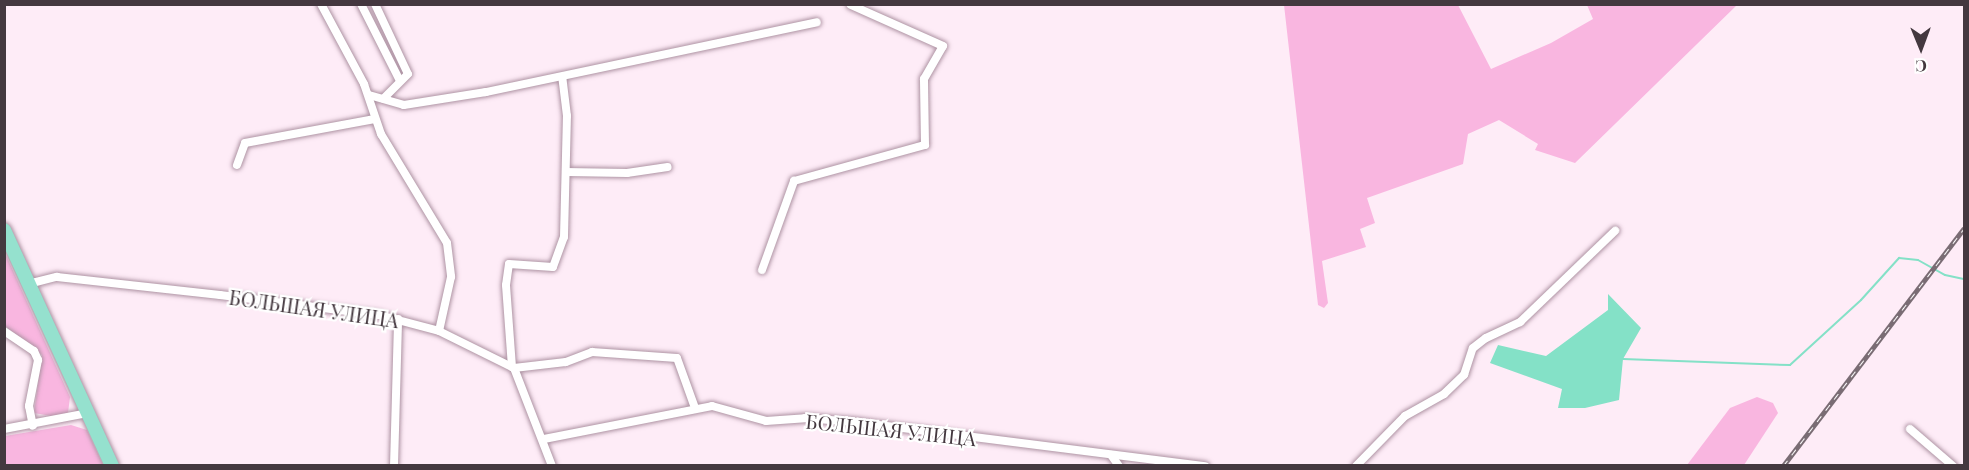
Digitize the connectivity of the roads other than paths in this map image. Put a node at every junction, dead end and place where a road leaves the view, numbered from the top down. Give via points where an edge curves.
1 (360, 4) edge
2 (375, 4) edge
3 (322, 5) edge
4 (852, 5) edge
5 (817, 22) dead end
6 (562, 78) junction
7 (400, 81) junction
8 (369, 95) junction
9 (383, 99) junction
10 (375, 119) junction
11 (237, 165) dead end
12 (668, 167) dead end
13 (566, 172) junction
14 (4, 230) edge
15 (1615, 231) dead end
16 (762, 270) dead end
17 (28, 284) junction
18 (398, 319) junction
19 (4, 331) edge
20 (439, 331) junction
21 (513, 368) junction
22 (695, 408) junction
23 (88, 412) junction
24 (33, 426) junction
25 (4, 429) edge
26 (1910, 429) dead end
27 (544, 439) junction
28 (1110, 455) junction
29 (112, 465) edge
30 (394, 465) edge
31 (552, 465) edge
32 (1119, 465) edge
33 (1205, 465) edge
34 (1356, 465) edge
35 (1953, 465) edge

1 - 7 street
2 - 7 street via 407,66 408,76
3 - 8 street
4 - 16 street via 943,46 924,79 925,145 794,181
5 - 6 street
6 - 9 street via 404,105
6 - 13 street via 567,116
7 - 9 street
8 - 9 street
8 - 10 street
10 - 11 street via 245,143
10 - 20 street via 447,243 451,277
12 - 13 street via 627,173
13 - 21 street via 564,237 553,267 508,264 506,285
14 - 17 main road
15 - 34 street via 1520,322 1473,348 1464,375 1444,394 1405,416
17 - 18 street, БОЛЬШАЯ УЛИЦА via 57,277
17 - 23 main road
18 - 20 street, БОЛЬШАЯ УЛИЦА
18 - 30 street
19 - 24 street via 34,351 38,360 29,406
20 - 21 street, БОЛЬШАЯ УЛИЦА
21 - 22 street via 566,362 592,352 677,358
21 - 27 street
22 - 27 street, БОЛЬШАЯ УЛИЦА
22 - 28 street, БОЛЬШАЯ УЛИЦА via 712,406 766,421 855,422
23 - 24 street
23 - 29 main road
24 - 25 street
26 - 35 street
27 - 31 street
28 - 32 street
28 - 33 street, БОЛЬШАЯ УЛИЦА

